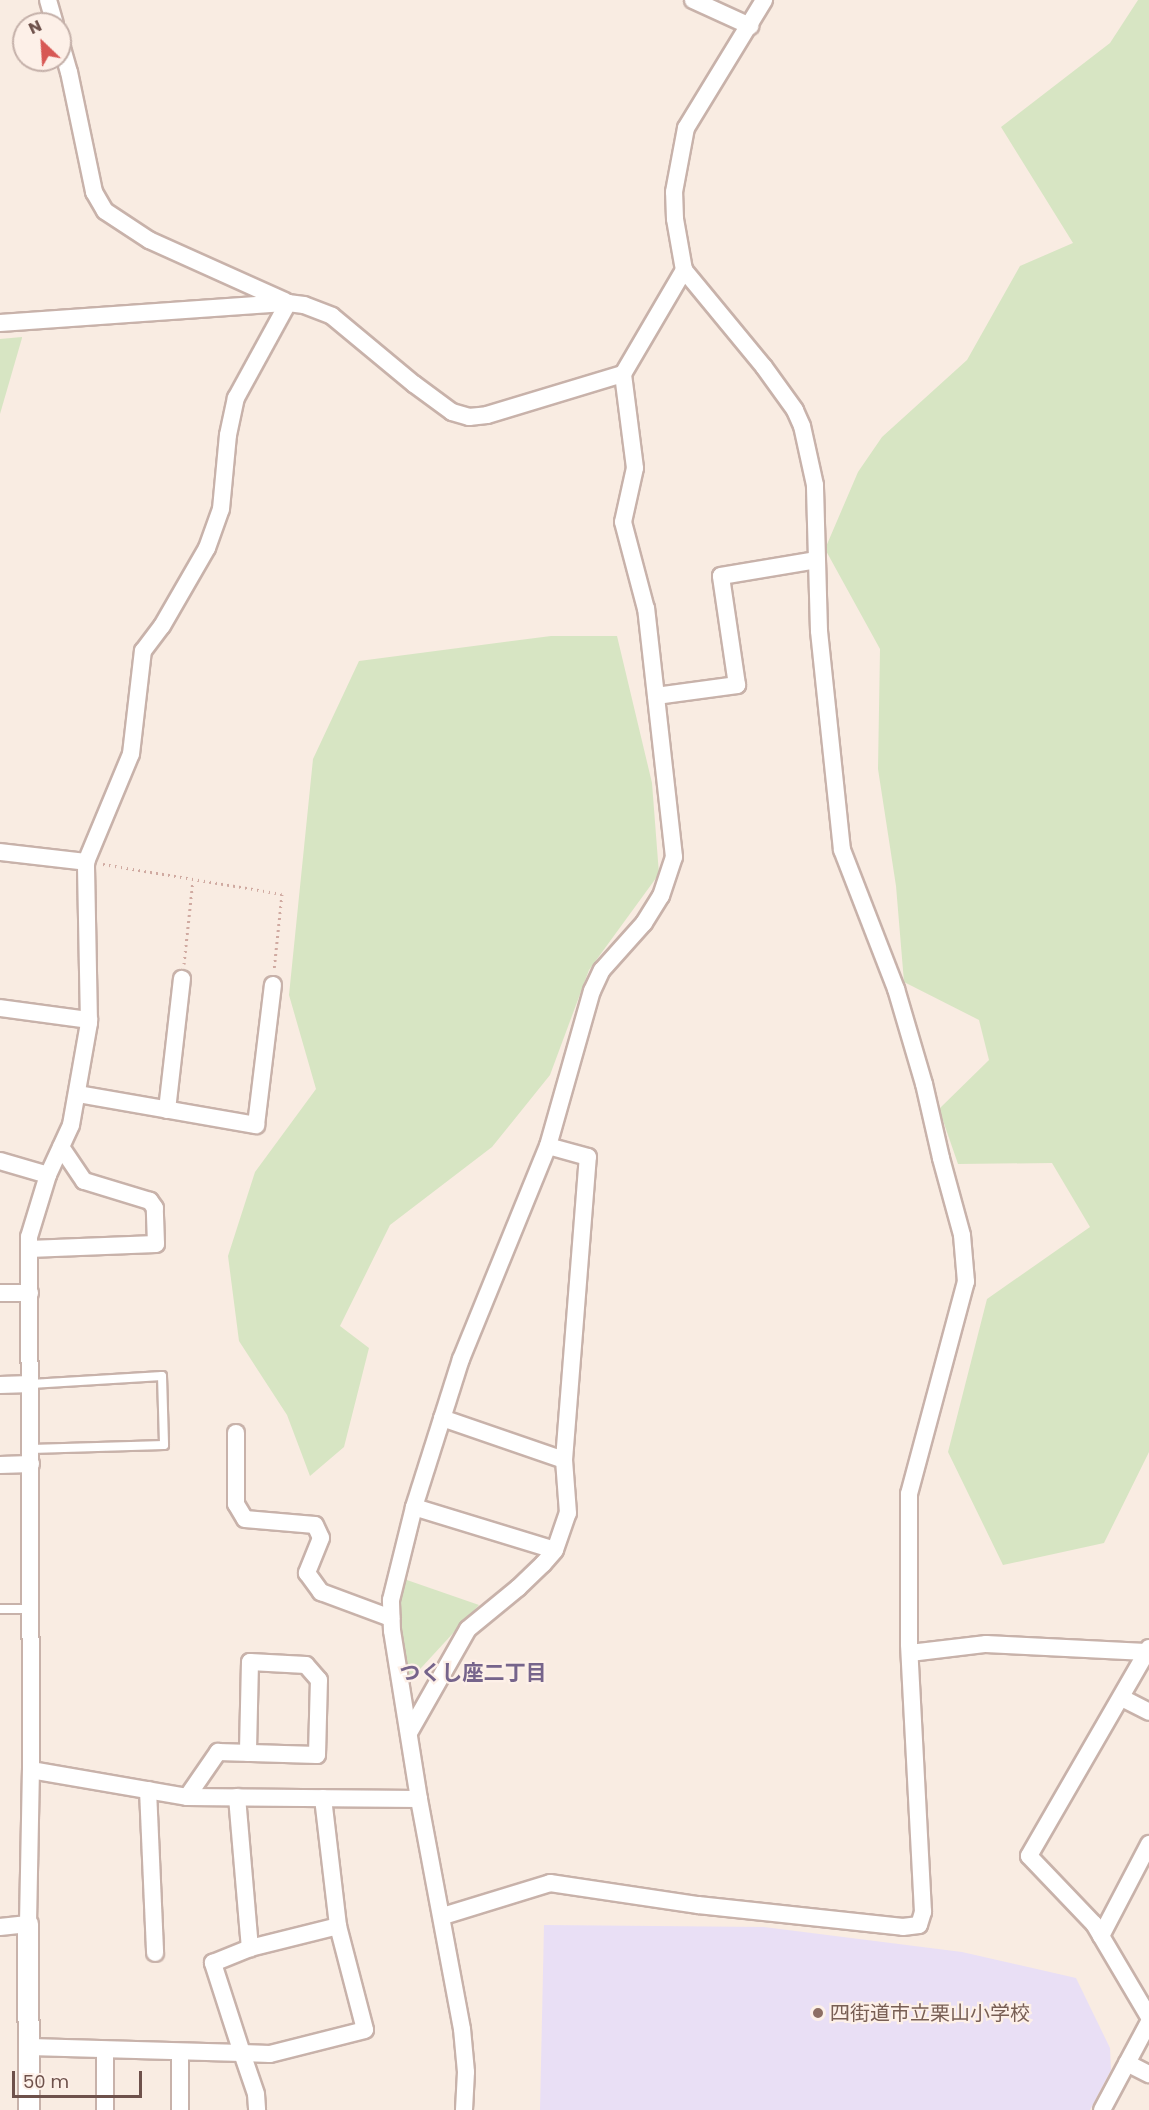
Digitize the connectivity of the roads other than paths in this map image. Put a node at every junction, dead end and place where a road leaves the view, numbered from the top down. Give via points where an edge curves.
1 (693, 0) edge
2 (764, 0) edge
3 (750, 26) junction
4 (68, 72) edge
5 (684, 270) junction
6 (288, 303) junction
7 (0, 322) edge
8 (624, 374) junction
9 (817, 561) junction
10 (656, 696) junction
11 (0, 852) edge
12 (86, 862) junction
13 (182, 979) road end
14 (273, 985) road end
15 (0, 1008) edge
16 (89, 1020) junction
17 (78, 1094) junction
18 (167, 1110) junction
19 (548, 1146) junction
20 (61, 1148) junction
21 (0, 1161) edge
22 (48, 1175) junction
23 (29, 1249) junction
24 (0, 1293) edge
25 (30, 1293) junction
26 (0, 1384) edge
27 (31, 1384) junction
28 (442, 1418) junction
29 (236, 1433) dead end
30 (31, 1457) junction
31 (564, 1460) junction
32 (0, 1464) edge
33 (414, 1507) junction
34 (555, 1550) junction
35 (0, 1609) edge
36 (31, 1609) junction
37 (392, 1618) junction
38 (1148, 1650) edge
39 (910, 1653) junction
40 (1122, 1698) junction
41 (1149, 1712) edge
42 (410, 1731) junction
43 (248, 1753) junction
44 (31, 1770) junction
45 (148, 1790) junction
46 (187, 1797) junction
47 (237, 1797) junction
48 (323, 1798) junction
49 (419, 1798) junction
50 (1149, 1844) edge
51 (443, 1916) junction
52 (28, 1924) junction
53 (338, 1926) junction
54 (0, 1927) edge
55 (1101, 1936) junction
56 (250, 1948) junction
57 (155, 1953) dead end
58 (1149, 2017) edge
59 (1149, 2022) edge
60 (30, 2047) junction
61 (105, 2051) junction
62 (180, 2053) junction
63 (242, 2053) junction
64 (1127, 2063) junction
65 (1149, 2074) edge
66 (29, 2110) edge
67 (105, 2110) edge
68 (180, 2110) edge
69 (256, 2110) edge
70 (464, 2110) edge
71 (1102, 2110) edge

1 - 3 street
2 - 3 street
3 - 5 street via 686,129 674,192
4 - 6 street via 94,192 105,211 148,240
5 - 8 street
5 - 9 street via 795,410 815,484
6 - 7 street
6 - 8 street via 333,316 423,391 452,412 470,417
6 - 12 street via 236,398 221,509 207,548 162,626 142,651 131,754
8 - 10 street via 635,468 623,522 646,609
9 - 10 street via 721,576 736,685
9 - 39 street via 819,631 842,850 896,989 924,1083 963,1247 966,1282 909,1494
10 - 19 street via 674,857 661,896 644,923 602,970 592,991
11 - 12 street
12 - 16 street
13 - 18 street
14 - 18 street via 256,1125
15 - 16 street
16 - 17 street
17 - 18 street
17 - 20 street
19 - 28 street via 461,1359
19 - 31 street via 588,1157
20 - 22 street
20 - 23 street via 84,1181 150,1201 155,1208 156,1244
21 - 22 street
22 - 23 street
23 - 25 street
24 - 25 street
25 - 27 street
26 - 27 street
27 - 30 street
27 - 30 lane via 162,1376 164,1445
28 - 31 street
28 - 33 street
29 - 37 street via 236,1504 245,1520 315,1525 321,1538 308,1574 321,1592
30 - 32 street
30 - 36 street
31 - 34 street via 568,1513
33 - 34 street
33 - 37 street via 391,1600
34 - 42 street via 518,1588 468,1629
35 - 36 lane
36 - 44 street
37 - 42 street
38 - 39 street via 986,1644
38 - 40 street
39 - 51 street via 921,1831 923,1912 919,1925 821,1920 550,1883
40 - 41 street
40 - 55 street via 1029,1856
42 - 49 street
43 - 43 street via 317,1755 319,1680 306,1665 250,1662
43 - 46 street via 218,1752
44 - 45 street
44 - 52 street
45 - 46 street
45 - 57 street
46 - 47 street
47 - 48 street
47 - 56 street
48 - 49 street
48 - 53 street
49 - 51 street
50 - 55 street
51 - 70 street via 462,2029
52 - 54 street
52 - 60 street
53 - 56 street
53 - 63 street via 365,2030 270,2054
55 - 58 street
56 - 63 street via 213,1963
59 - 64 street
60 - 61 street
60 - 66 street
61 - 62 street
61 - 67 street
62 - 63 street
62 - 68 street
63 - 69 street via 256,2094
64 - 65 street
64 - 71 street

